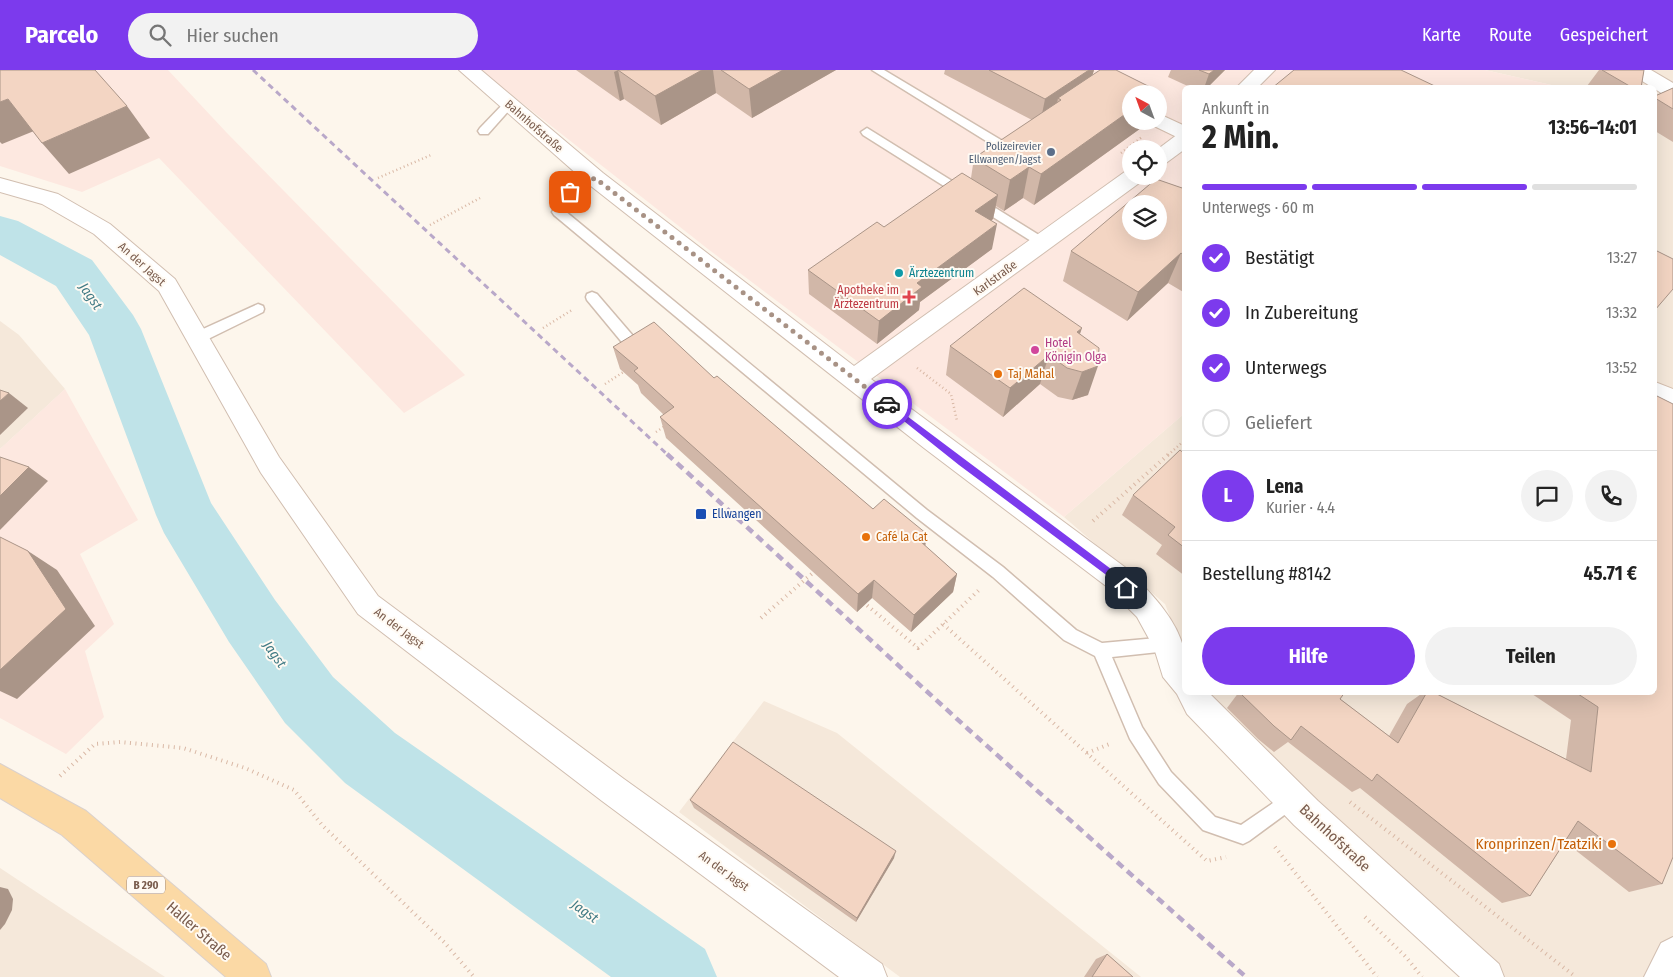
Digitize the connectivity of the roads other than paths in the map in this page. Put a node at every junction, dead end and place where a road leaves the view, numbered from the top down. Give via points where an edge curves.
1 (469, 70) edge
2 (877, 70) edge
3 (1265, 70) edge
4 (1638, 70) edge
5 (1248, 85) edge
6 (1673, 92) edge
7 (509, 104) junction
8 (1168, 125) edge
9 (484, 131) dead end
10 (867, 132) dead end
11 (1182, 132) edge
12 (1026, 141) edge
13 (1182, 141) edge
14 (1167, 152) edge
15 (595, 178) junction
16 (0, 185) edge
17 (1122, 185) edge
18 (1043, 243) junction
19 (592, 297) road end
20 (258, 309) dead end
21 (197, 338) junction
22 (635, 348) edge
23 (855, 378) junction
24 (1657, 393) edge
25 (1673, 400) edge
26 (1168, 644) junction
27 (1101, 651) junction
28 (1182, 679) edge
29 (1193, 695) edge
30 (0, 780) edge
31 (1292, 799) junction
32 (1673, 955) edge
33 (253, 977) edge
34 (869, 977) edge
35 (1486, 977) edge
36 (1662, 977) edge

1 - 7 street, Bahnhofstraße
2 - 12 lane via 1011,151
3 - 5 street
4 - 6 street
7 - 9 lane
7 - 15 street, Bahnhofstraße
8 - 11 street
10 - 18 lane
13 - 14 street
15 - 23 street, Bahnhofstraße
15 - 27 lane via 570,192 558,212 922,514 998,572 1070,635
16 - 21 street, An der Jagst via 50,199 102,229 167,285
17 - 18 street, Karlstraße
18 - 23 street, Karlstraße
19 - 22 lane
20 - 21 lane
21 - 34 street, An der Jagst via 270,465 368,605
23 - 26 street, Bahnhofstraße via 933,441 1116,577 1147,608
24 - 25 street
26 - 27 lane
26 - 28 street, Bahnhofstraße via 1174,667
27 - 31 lane via 1136,733 1165,778 1209,824 1243,835
29 - 31 street, Bahnhofstraße
30 - 33 main road, Haller Straße / B 290 via 74,823
31 - 35 street, Bahnhofstraße
32 - 36 street

